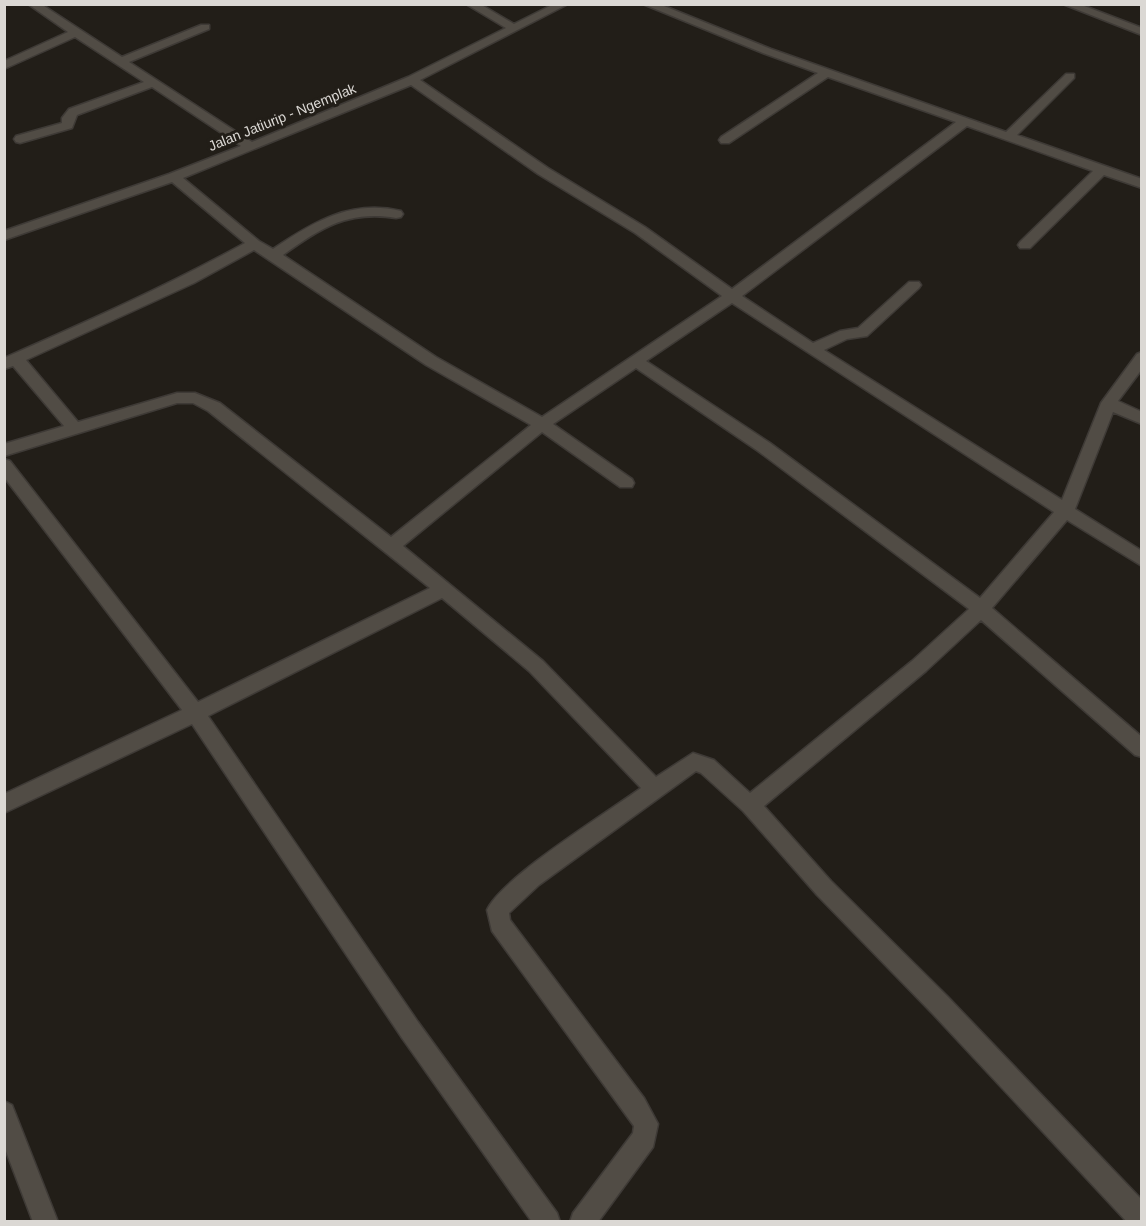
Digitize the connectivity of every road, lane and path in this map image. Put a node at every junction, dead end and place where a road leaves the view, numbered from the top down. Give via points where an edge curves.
1 (33, 4) edge
2 (471, 4) edge
3 (562, 4) edge
4 (648, 4) edge
5 (1068, 4) edge
6 (205, 27) dead end
7 (515, 29) junction
8 (1142, 32) edge
9 (74, 33) junction
10 (119, 62) junction
11 (4, 66) edge
12 (827, 72) junction
13 (1070, 76) dead end
14 (412, 80) junction
15 (152, 83) junction
16 (966, 122) junction
17 (1008, 137) junction
18 (20, 139) dead end
19 (725, 140) dead end
20 (249, 146) junction
21 (1101, 170) junction
22 (174, 177) junction
23 (1142, 184) edge
24 (396, 214) dead end
25 (4, 236) edge
26 (254, 244) junction
27 (1025, 245) dead end
28 (274, 255) junction
29 (914, 285) dead end
30 (732, 296) junction
31 (812, 349) junction
32 (1142, 357) edge
33 (636, 361) junction
34 (11, 362) edge
35 (1108, 403) junction
36 (1142, 419) edge
37 (542, 424) junction
38 (75, 428) junction
39 (4, 450) edge
40 (4, 465) edge
41 (626, 483) dead end
42 (1066, 510) junction
43 (391, 546) junction
44 (1142, 560) edge
45 (444, 589) junction
46 (981, 609) junction
47 (195, 713) junction
48 (1142, 749) edge
49 (656, 790) junction
50 (4, 804) edge
51 (750, 805) junction
52 (4, 1113) edge
53 (1142, 1219) edge
54 (46, 1221) edge
55 (548, 1221) edge
56 (582, 1221) edge

1 - 9 street
2 - 7 street
3 - 7 street, Jalan Jatiurip - Ngemplak
4 - 12 street
5 - 8 street
6 - 10 street
7 - 14 street, Jalan Jatiurip - Ngemplak
9 - 10 street
9 - 11 street
10 - 15 street
12 - 16 street
12 - 19 street
13 - 17 street
14 - 20 street, Jalan Jatiurip - Ngemplak
14 - 30 street via 543,171 640,230
15 - 18 street via 73,112 68,125 61,129
15 - 20 street
16 - 17 street
16 - 30 street
17 - 21 street
20 - 22 street, Jalan Jatiurip - Ngemplak
21 - 23 street
21 - 27 street
22 - 25 street, Jalan Jatiurip - Ngemplak
22 - 26 street
24 - 28 street via 348,212
26 - 28 street
26 - 34 street via 189,280
28 - 37 street via 431,361
29 - 31 street via 862,333 845,334
30 - 31 street
30 - 33 street
31 - 42 street
32 - 35 street
33 - 37 street
33 - 46 street via 764,447
34 - 38 street
35 - 36 street
35 - 42 street
37 - 41 street
37 - 43 street
38 - 39 street
38 - 43 street via 177,398 195,398 214,407
40 - 47 street
42 - 44 street
42 - 46 street
43 - 45 street
45 - 47 street
45 - 49 street via 536,666
46 - 48 street
46 - 51 street via 919,666
47 - 50 street
47 - 55 street via 410,1030
49 - 51 street via 693,762 700,762
49 - 56 street via 532,878 498,910 500,924 636,1106 645,1124 644,1138
51 - 53 street via 824,888
52 - 54 street

